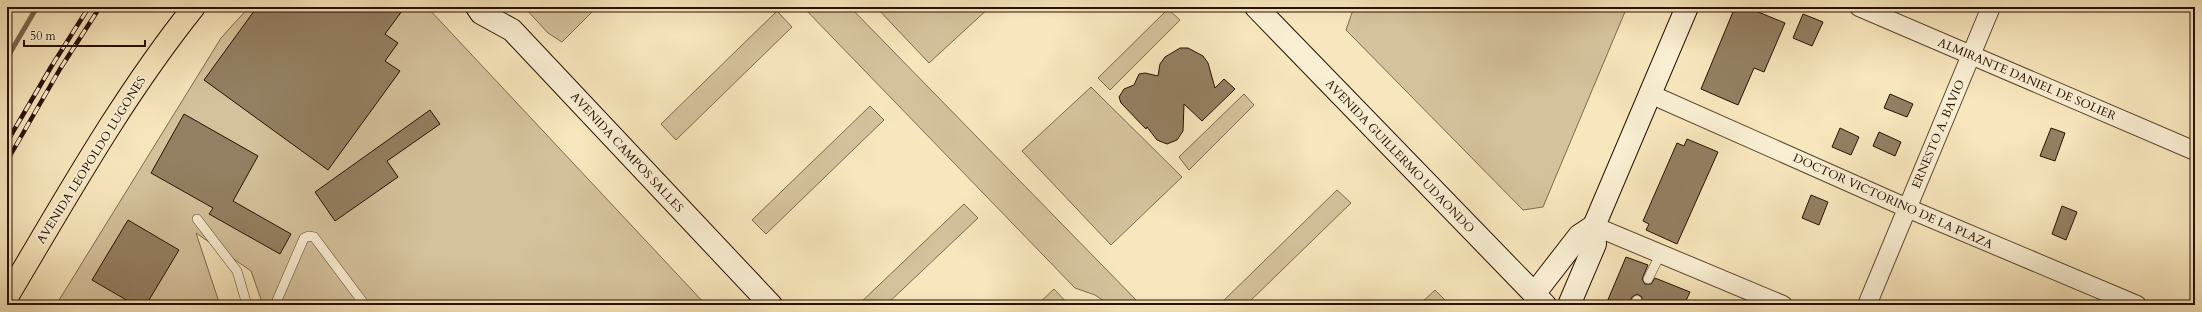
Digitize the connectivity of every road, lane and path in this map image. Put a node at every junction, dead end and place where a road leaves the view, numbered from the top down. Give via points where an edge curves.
1 (194, 7) edge
2 (477, 7) edge
3 (1256, 7) edge
4 (1687, 7) edge
5 (1859, 7) edge
6 (1991, 7) edge
7 (1971, 56) junction
8 (1650, 94) junction
9 (2195, 151) edge
10 (1907, 208) junction
11 (197, 219) dead end
12 (1594, 226) junction
13 (1660, 255) junction
14 (1648, 279) dead end
15 (7, 297) edge
16 (1540, 300) edge
17 (247, 305) edge
18 (275, 305) edge
19 (366, 305) edge
20 (771, 305) edge
21 (1569, 305) edge
22 (1783, 305) edge
23 (1867, 305) edge
24 (2137, 305) edge

1 - 15 highway, AVENIDA LEOPOLDO LUGONES via 106,132
2 - 20 main road, AVENIDA CAMPOS SALLES via 512,30
3 - 16 main road, AVENIDA GUILLERMO UDAONDO
4 - 8 main road
5 - 7 street, ALMIRANTE DANIEL DE SOLIER
6 - 7 street, ERNESTO A. BAVIO
7 - 9 street, ALMIRANTE DANIEL DE SOLIER
7 - 10 street, ERNESTO A. BAVIO
8 - 10 street, DOCTOR VICTORINO DE LA PLAZA
8 - 12 main road
10 - 23 street, ERNESTO A. BAVIO
10 - 24 street, DOCTOR VICTORINO DE LA PLAZA
11 - 17 lane via 237,271
12 - 13 street
12 - 16 main road via 1579,236
12 - 21 main road via 1594,244
13 - 14 lane
13 - 22 street
18 - 19 lane via 304,238 310,236 314,237

